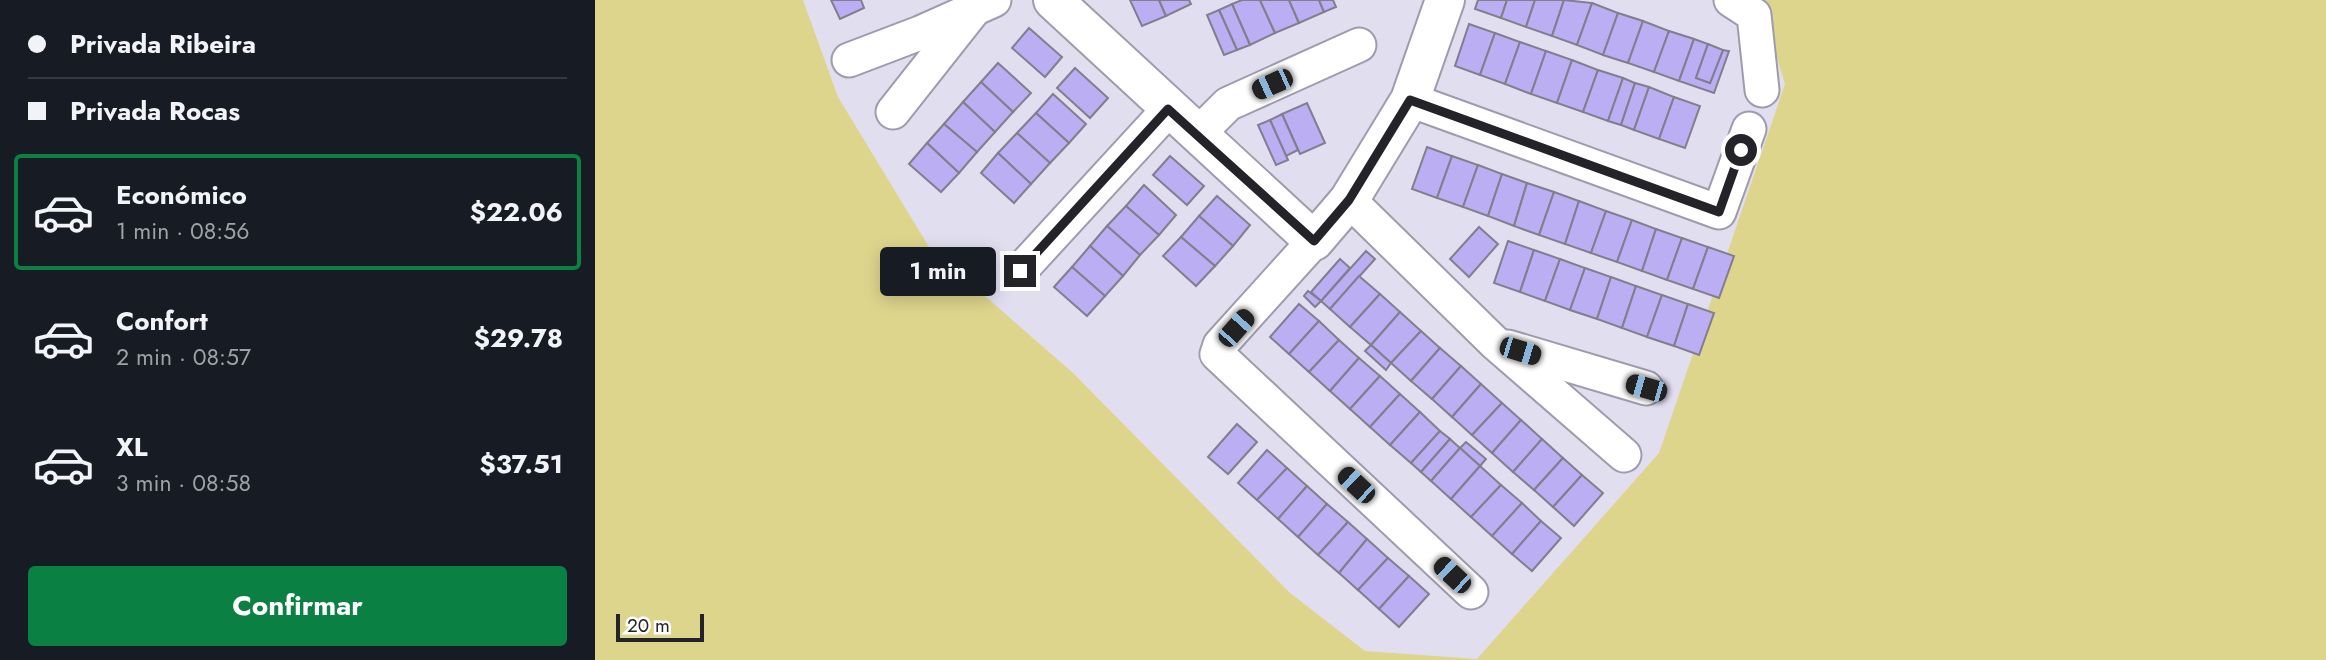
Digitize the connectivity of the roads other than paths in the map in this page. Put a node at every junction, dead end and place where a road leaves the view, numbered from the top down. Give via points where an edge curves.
1 (1053, 0) edge
2 (1445, 0) edge
3 (1731, 0) edge
4 (983, 5) edge
5 (1359, 45) dead end
6 (849, 60) dead end
7 (1762, 90) dead end
8 (1410, 100) junction
9 (1168, 109) junction
10 (893, 112) dead end
11 (1749, 129) dead end
12 (1197, 135) junction
13 (1349, 200) junction
14 (1314, 241) junction
15 (1020, 271) dead end
16 (1495, 344) junction
17 (1646, 388) dead end
18 (1625, 455) dead end
19 (1471, 592) dead end

1 - 9 street
2 - 8 street
3 - 7 street via 1753,15
4 - 6 street
4 - 10 street
5 - 12 street via 1228,104
8 - 11 street via 1719,212
8 - 13 street
9 - 12 street
9 - 15 street
12 - 14 street
13 - 14 street
13 - 16 street
14 - 19 street via 1220,345 1217,354
16 - 17 street
16 - 18 street

